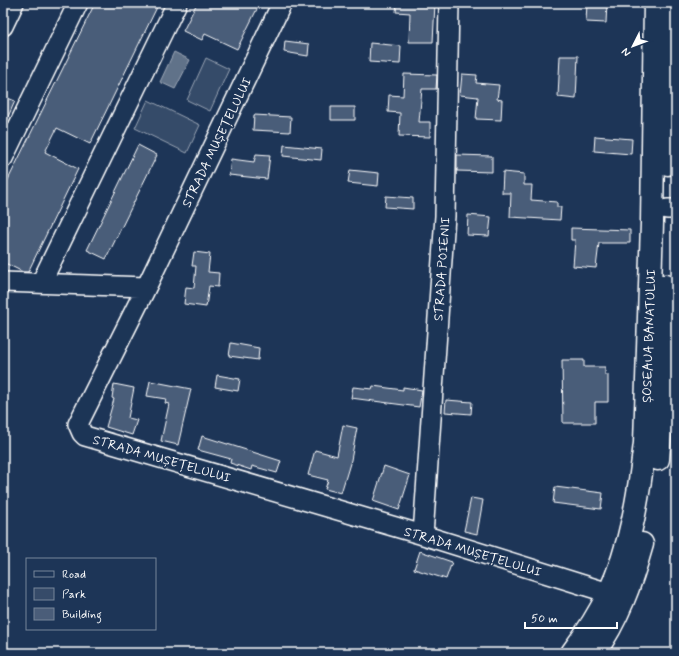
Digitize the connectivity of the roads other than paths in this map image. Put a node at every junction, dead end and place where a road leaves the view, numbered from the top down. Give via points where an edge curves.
1 (14, 3) edge
2 (78, 3) edge
3 (177, 3) edge
4 (282, 3) edge
5 (449, 3) edge
6 (655, 3) edge
7 (672, 3) edge
8 (3, 26) edge
9 (3, 158) edge
10 (671, 209) edge
11 (3, 282) edge
12 (42, 283) junction
13 (146, 287) junction
14 (423, 535) junction
15 (609, 593) junction
16 (572, 653) edge
17 (594, 653) edge

1 - 8 street
2 - 9 street
3 - 12 street
4 - 13 street, STRADA MUȘEȚELULUI
5 - 14 street, STRADA POIENII via 444,216
6 - 15 main road, ȘOSEAUA BANATULUI via 645,443 631,526
7 - 10 main road, ȘOSEAUA BANATULUI
10 - 17 main road, ȘOSEAUA BANATULUI via 662,410 654,483 645,533 629,588
11 - 12 street
12 - 13 street
13 - 14 street, STRADA MUȘEȚELULUI via 78,424 82,433
14 - 15 street, STRADA MUȘEȚELULUI
15 - 16 main road, ȘOSEAUA BANATULUI

